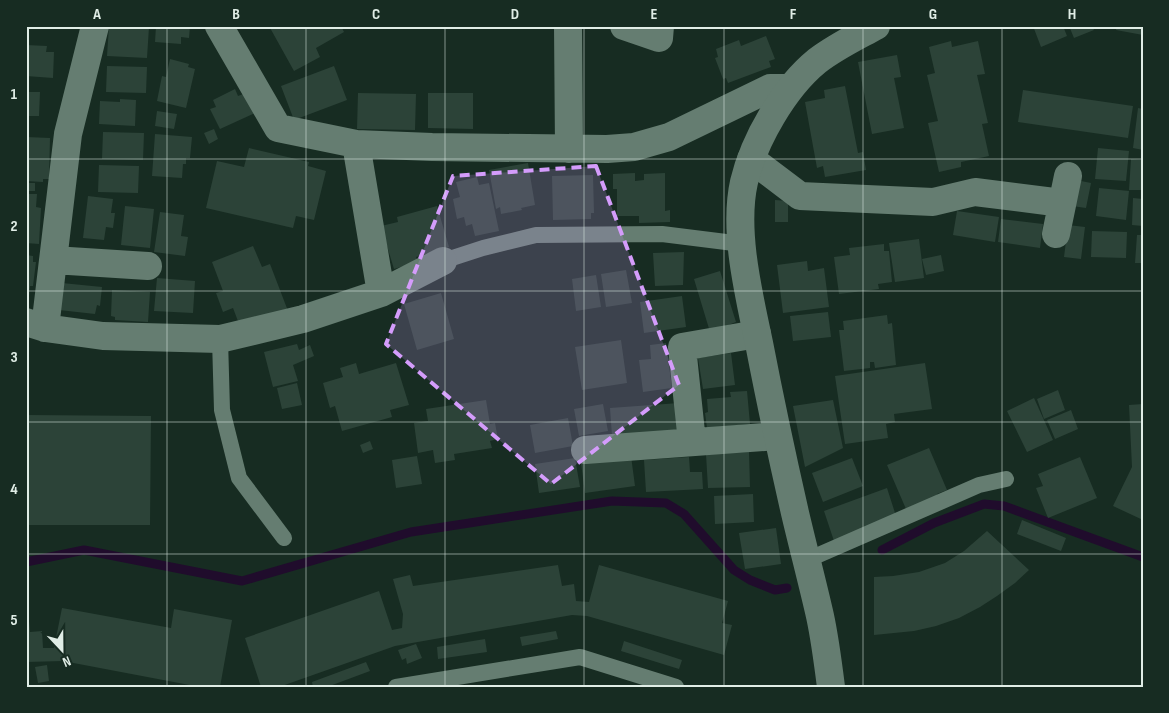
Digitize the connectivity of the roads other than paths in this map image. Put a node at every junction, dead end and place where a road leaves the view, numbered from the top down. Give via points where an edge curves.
1 (96, 26) edge
2 (219, 26) edge
3 (568, 26) edge
4 (624, 26) edge
5 (660, 26) edge
6 (876, 26) edge
7 (790, 88) junction
8 (356, 144) junction
9 (569, 149) junction
10 (751, 159) junction
11 (1068, 176) dead end
12 (1062, 203) junction
13 (1056, 234) dead end
14 (742, 244) junction
15 (53, 260) junction
16 (443, 261) joint
17 (148, 266) dead end
18 (380, 293) junction
19 (36, 325) edge
20 (757, 334) junction
21 (220, 339) junction
22 (777, 436) junction
23 (692, 442) junction
24 (585, 450) dead end
25 (1006, 479) dead end
26 (284, 538) dead end
27 (807, 560) junction
28 (396, 687) edge
29 (676, 687) edge
30 (831, 687) edge

1 - 15 street via 68,134
2 - 8 street via 278,128
3 - 9 street
4 - 5 street via 658,38
6 - 7 street via 817,61
7 - 9 street via 770,88 669,137 634,147
7 - 10 street
8 - 9 street
8 - 18 street
10 - 12 street via 800,196 933,202 975,192
10 - 14 street via 742,200
11 - 12 street
12 - 13 street
14 - 16 lane via 662,234 536,234
14 - 20 street
15 - 17 street
15 - 19 street
16 - 18 street
18 - 21 street via 303,318
19 - 21 street via 103,336
20 - 22 street
20 - 23 street via 682,347
21 - 26 lane via 222,410 239,478
22 - 23 street
22 - 27 street
23 - 24 street
25 - 27 lane via 979,485
27 - 30 street
28 - 29 lane via 580,657

